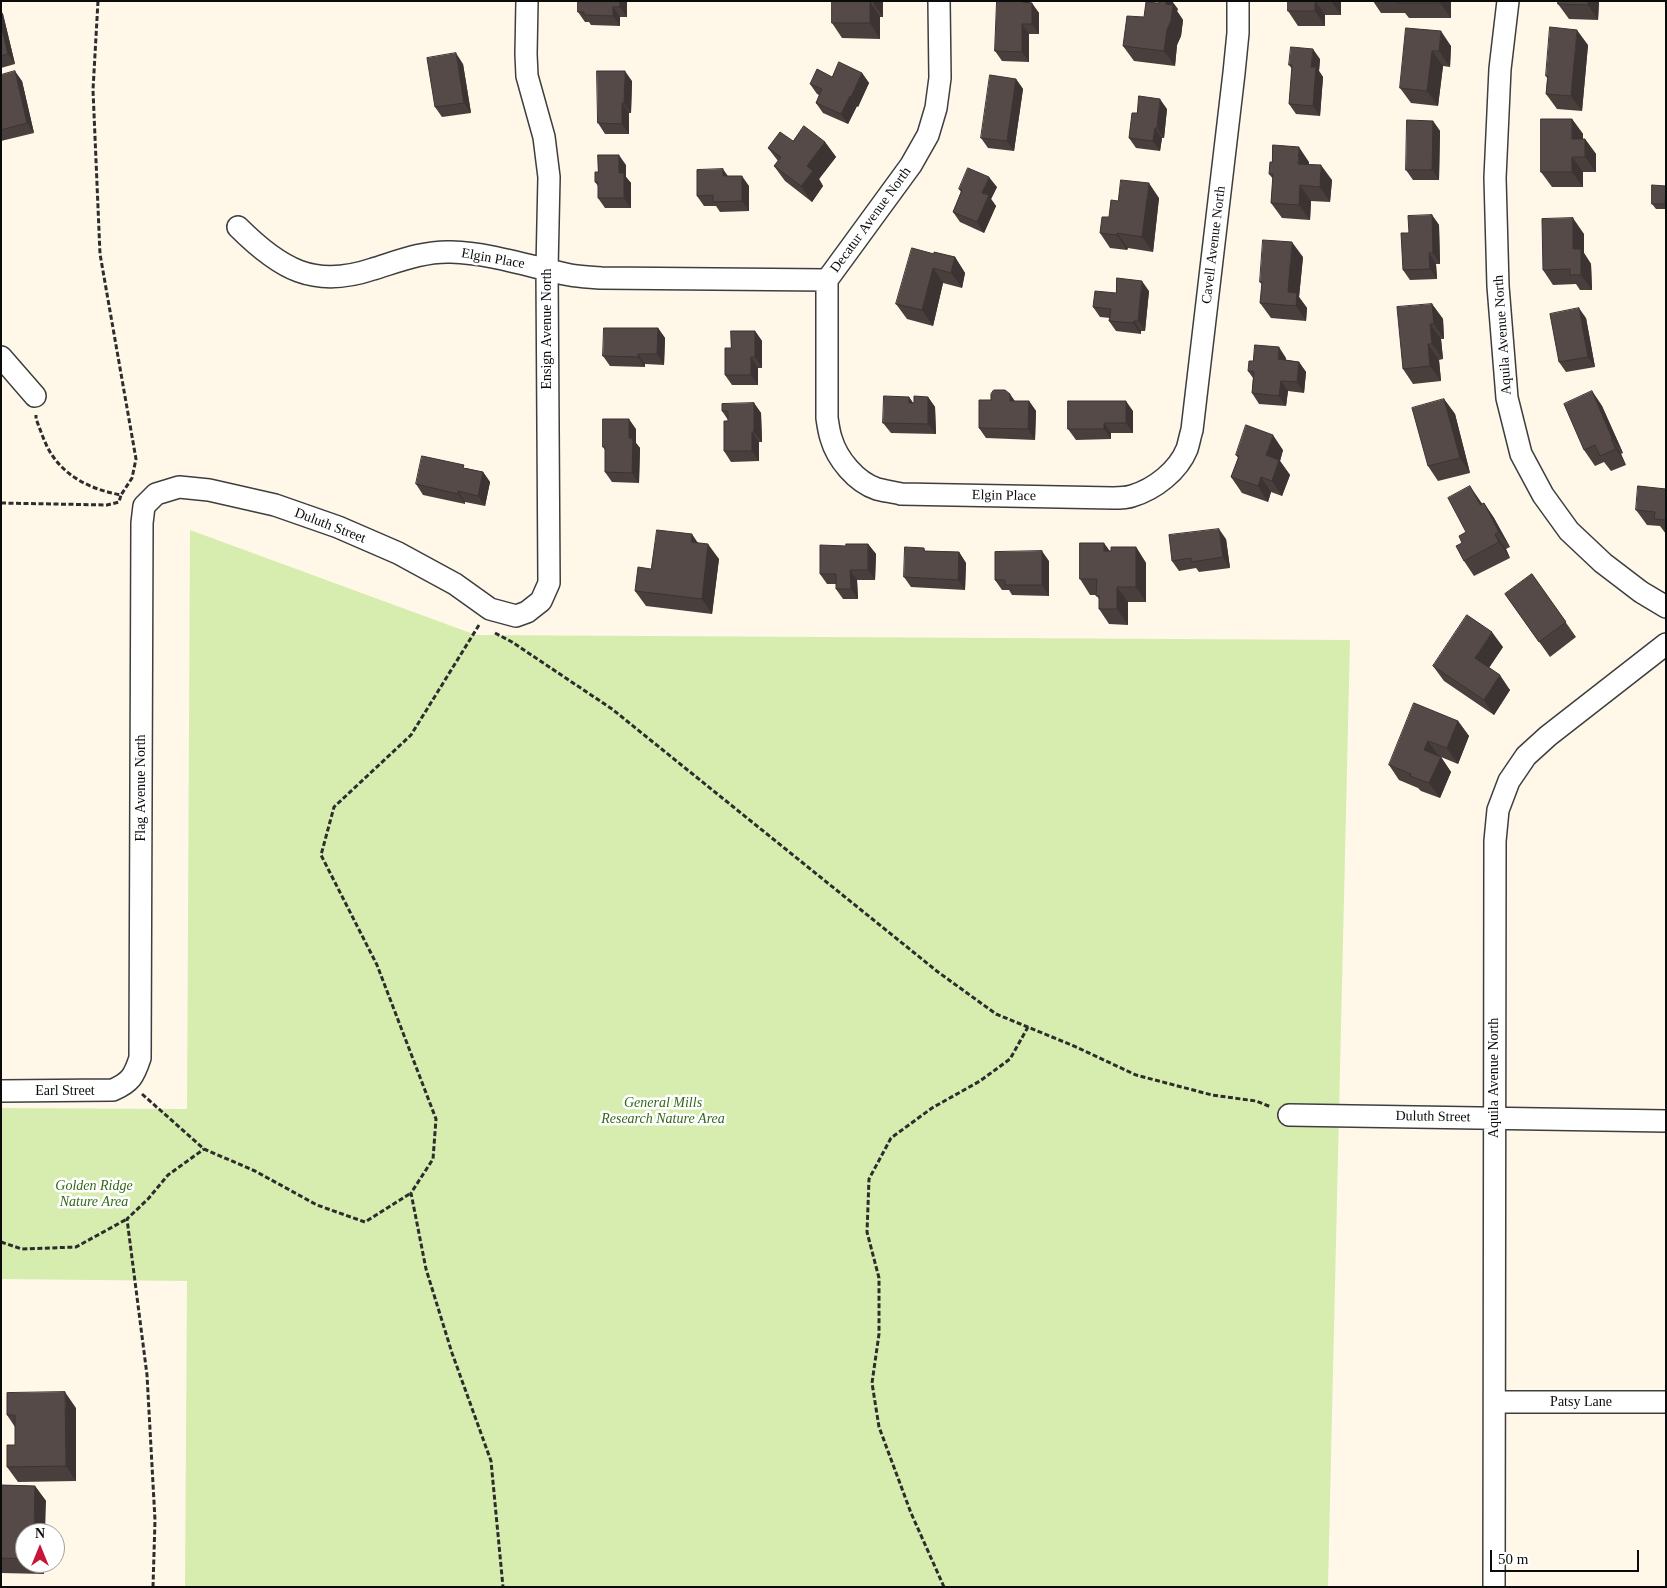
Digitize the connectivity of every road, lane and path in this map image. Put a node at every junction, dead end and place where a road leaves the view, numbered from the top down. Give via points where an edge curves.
1 (98, 1) edge
2 (527, 1) edge
3 (940, 1) edge
4 (1238, 1) edge
5 (1508, 1) edge
6 (238, 227) dead end
7 (547, 269) junction
8 (827, 280) junction
9 (1, 357) edge
10 (35, 396) joint
11 (848, 468) joint
12 (1163, 479) joint
13 (156, 494) joint
14 (121, 495) junction
15 (1, 503) edge
16 (1666, 607) edge
17 (481, 618) junction
18 (1666, 644) edge
19 (1028, 1027) junction
20 (136, 1086) junction
21 (1, 1091) edge
22 (1290, 1115) joint
23 (1494, 1118) junction
24 (1666, 1121) edge
25 (204, 1149) junction
26 (411, 1194) junction
27 (127, 1219) junction
28 (1, 1242) edge
29 (1496, 1402) junction
30 (1666, 1402) edge
31 (153, 1587) edge
32 (503, 1587) edge
33 (944, 1587) edge
34 (1494, 1587) edge

1 - 14 path via 93,90 100,254 136,459 132,478
2 - 7 street, Ensign Avenue North via 528,76 544,137 549,177
3 - 8 street, Decatur Avenue North via 940,78 928,135 911,165
4 - 12 street, Cavell Avenue North via 1234,73 1192,430 1177,466
5 - 16 street, Aquila Avenue North via 1500,69 1495,178 1498,286 1507,398 1522,454 1543,495 1569,531 1603,563
6 - 7 street, Elgin Place via 263,251 286,266 330,278 352,276 410,256 450,251
7 - 8 street, Elgin Place via 601,278
7 - 17 street, Ensign Avenue North via 549,583 540,600 528,612
8 - 11 street, Decatur Avenue North via 827,418 831,438
9 - 10 street
10 - 14 path via 36,419 52,455 72,478
11 - 12 street, Elgin Place via 876,489 901,494 1131,497
13 - 17 street, Duluth Street via 179,487 209,490 275,505 329,524 398,553 455,584 478,602
13 - 20 street, Flag Avenue North via 144,506 142,523 140,1058
14 - 15 path via 119,502 108,505
17 - 19 path via 612,709 938,972 996,1014
17 - 26 path via 411,736 334,807 321,855 377,965 436,1119 433,1158
18 - 23 street, Aquila Avenue North via 1526,756 1509,781 1498,810 1495,841
19 - 22 path via 1136,1075 1212,1095 1256,1101
19 - 33 path via 1010,1059 891,1138 869,1179 867,1232 879,1278 879,1334 872,1383 879,1428 911,1513
20 - 21 street, Earl Street via 100,1091
20 - 25 path
22 - 23 street, Duluth Street
23 - 24 street, Duluth Street
23 - 29 street, Aquila Avenue North
25 - 26 path via 255,1171 318,1205 365,1222
25 - 27 path via 168,1175
26 - 32 path via 426,1269 491,1462
27 - 28 path via 76,1247 22,1249
27 - 31 path via 146,1375 156,1520
29 - 30 street, Patsy Lane
29 - 34 street, Aquila Avenue North

